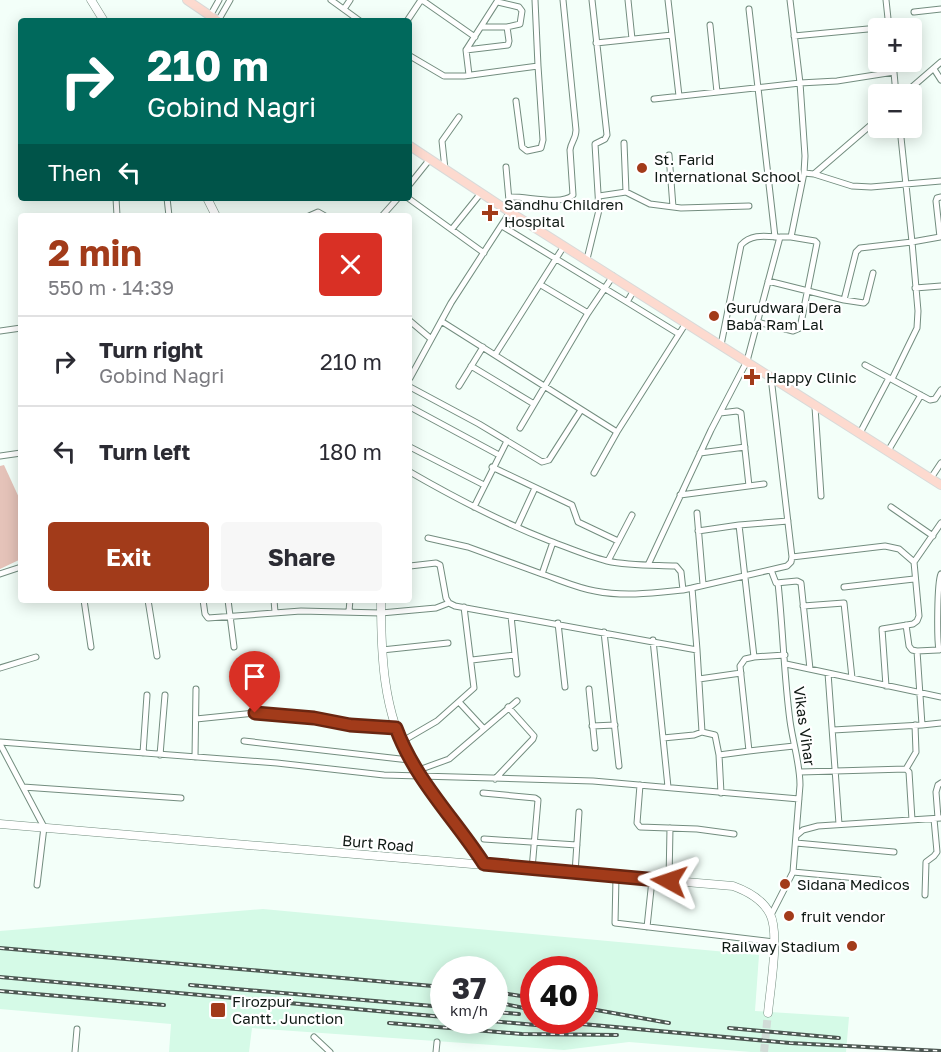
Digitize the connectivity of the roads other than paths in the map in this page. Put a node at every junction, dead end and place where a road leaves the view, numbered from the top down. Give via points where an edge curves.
1 (91, 0) edge
2 (187, 0) edge
3 (219, 0) edge
4 (230, 0) edge
5 (331, 0) edge
6 (350, 0) edge
7 (421, 0) edge
8 (535, 0) edge
9 (563, 0) edge
10 (592, 0) edge
11 (628, 0) edge
12 (668, 0) edge
13 (790, 0) edge
14 (886, 0) edge
15 (498, 1) edge
16 (344, 9) junction
17 (749, 9) dead end
18 (941, 9) edge
19 (914, 12) dead end
20 (102, 18) edge
21 (214, 18) edge
22 (215, 18) edge
23 (216, 18) edge
24 (356, 18) edge
25 (409, 18) edge
26 (888, 18) edge
27 (710, 25) dead end
28 (482, 27) junction
29 (507, 27) junction
30 (868, 30) edge
31 (672, 35) junction
32 (794, 36) junction
33 (475, 37) junction
34 (633, 39) junction
35 (596, 43) junction
36 (466, 50) junction
37 (412, 57) edge
38 (941, 62) edge
39 (538, 66) junction
40 (934, 69) junction
41 (894, 72) joint
42 (469, 75) junction
43 (941, 80) edge
44 (800, 83) junction
45 (895, 84) edge
46 (916, 84) edge
47 (759, 88) junction
48 (717, 92) junction
49 (679, 96) junction
50 (654, 99) dead end
51 (516, 101) dead end
52 (459, 117) dead end
53 (868, 127) edge
54 (901, 138) edge
55 (624, 143) dead end
56 (412, 147) edge
57 (669, 155) dead end
58 (430, 159) junction
59 (506, 167) dead end
60 (445, 169) junction
61 (804, 173) junction
62 (814, 174) junction
63 (941, 181) edge
64 (412, 182) edge
65 (906, 184) junction
66 (626, 192) junction
67 (481, 193) junction
68 (510, 196) junction
69 (599, 196) junction
70 (941, 197) edge
71 (395, 201) edge
72 (412, 201) edge
73 (749, 206) dead end
74 (673, 207) junction
75 (510, 212) junction
76 (385, 213) edge
77 (502, 226) junction
78 (452, 229) junction
79 (778, 237) junction
80 (791, 237) junction
81 (912, 242) junction
82 (564, 246) junction
83 (484, 253) junction
84 (556, 259) junction
85 (586, 259) junction
86 (873, 273) dead end
87 (613, 276) junction
88 (768, 280) junction
89 (541, 285) junction
90 (941, 286) edge
91 (605, 288) junction
92 (915, 288) junction
93 (634, 290) junction
94 (808, 290) junction
95 (844, 300) junction
96 (627, 302) junction
97 (588, 313) junction
98 (441, 321) junction
99 (757, 321) junction
100 (412, 323) edge
101 (686, 323) junction
102 (18, 328) edge
103 (0, 331) edge
104 (679, 334) junction
105 (430, 338) junction
106 (721, 345) junction
107 (483, 347) junction
108 (495, 355) junction
109 (747, 362) junction
110 (865, 365) dead end
111 (471, 366) junction
112 (412, 374) edge
113 (771, 377) junction
114 (891, 379) junction
115 (459, 386) dead end
116 (544, 386) junction
117 (412, 388) edge
118 (941, 390) edge
119 (921, 395) junction
120 (534, 404) junction
121 (815, 407) junction
122 (412, 408) edge
123 (581, 410) junction
124 (720, 413) junction
125 (520, 428) dead end
126 (617, 432) junction
127 (860, 433) junction
128 (507, 441) junction
129 (745, 447) junction
130 (412, 448) edge
131 (888, 451) junction
132 (18, 453) edge
133 (700, 453) junction
134 (499, 455) junction
135 (0, 456) edge
136 (941, 464) edge
137 (492, 467) junction
138 (412, 472) edge
139 (594, 473) dead end
140 (931, 478) junction
141 (764, 484) dead end
142 (484, 485) junction
143 (941, 485) edge
144 (749, 486) junction
145 (536, 488) junction
146 (680, 495) junction
147 (821, 496) dead end
148 (474, 507) junction
149 (891, 507) dead end
150 (697, 513) dead end
151 (632, 515) dead end
152 (788, 521) junction
153 (941, 524) edge
154 (739, 525) junction
155 (517, 527) junction
156 (698, 531) junction
157 (933, 536) junction
158 (428, 538) dead end
159 (618, 541) junction
160 (553, 542) junction
161 (792, 557) junction
162 (608, 561) junction
163 (914, 562) junction
164 (648, 565) junction
165 (412, 566) edge
166 (18, 568) edge
167 (771, 570) junction
168 (0, 574) edge
169 (543, 574) junction
170 (941, 574) edge
171 (743, 577) junction
172 (914, 579) junction
173 (778, 583) junction
174 (704, 584) junction
175 (844, 587) dead end
176 (692, 588) junction
177 (683, 590) junction
178 (940, 592) edge
179 (84, 603) edge
180 (148, 603) edge
181 (204, 603) edge
182 (228, 603) edge
183 (274, 603) edge
184 (350, 603) edge
185 (381, 603) edge
186 (449, 603) junction
187 (803, 606) junction
188 (465, 607) junction
189 (349, 611) junction
190 (275, 612) junction
191 (381, 613) junction
192 (230, 616) junction
193 (511, 616) junction
194 (558, 623) junction
195 (906, 625) junction
196 (604, 632) junction
197 (653, 640) junction
198 (448, 643) dead end
199 (91, 647) dead end
200 (234, 647) dead end
201 (382, 650) junction
202 (697, 650) junction
203 (940, 650) edge
204 (917, 651) junction
205 (785, 654) junction
206 (515, 655) junction
207 (157, 656) dead end
208 (36, 657) dead end
209 (754, 657) junction
210 (472, 660) junction
211 (786, 664) junction
212 (0, 668) edge
213 (810, 669) junction
214 (741, 673) junction
215 (828, 673) junction
216 (517, 674) dead end
217 (852, 678) junction
218 (699, 679) junction
219 (886, 686) junction
220 (565, 687) dead end
221 (196, 689) dead end
222 (589, 689) dead end
223 (919, 693) junction
224 (147, 695) dead end
225 (165, 696) dead end
226 (941, 697) edge
227 (517, 701) dead end
228 (459, 702) junction
229 (508, 707) junction
230 (196, 719) junction
231 (941, 723) edge
232 (615, 725) junction
233 (918, 725) junction
234 (592, 726) junction
235 (396, 728) junction
236 (484, 729) junction
237 (832, 730) junction
238 (702, 732) junction
239 (663, 738) junction
240 (244, 741) dead end
241 (401, 742) junction
242 (0, 743) edge
243 (794, 746) junction
244 (594, 748) dead end
245 (749, 751) junction
246 (143, 753) junction
247 (160, 755) junction
248 (719, 755) junction
249 (195, 757) junction
250 (410, 760) junction
251 (619, 766) dead end
252 (906, 769) junction
253 (834, 771) junction
254 (800, 772) junction
255 (418, 773) junction
256 (495, 778) junction
257 (941, 783) edge
258 (640, 785) junction
259 (23, 787) junction
260 (668, 787) junction
261 (483, 793) dead end
262 (721, 793) junction
263 (181, 798) dead end
264 (799, 799) junction
265 (579, 812) dead end
266 (938, 818) edge
267 (912, 820) junction
268 (0, 824) edge
269 (838, 824) junction
270 (44, 827) junction
271 (670, 828) junction
272 (734, 834) dead end
273 (797, 835) junction
274 (484, 839) dead end
275 (535, 843) junction
276 (796, 843) junction
277 (577, 845) junction
278 (894, 852) dead end
279 (484, 864) junction
280 (532, 869) junction
281 (793, 872) junction
282 (575, 873) junction
283 (616, 877) junction
284 (652, 880) junction
285 (879, 880) dead end
286 (669, 881) junction
287 (37, 885) dead end
288 (925, 895) dead end
289 (771, 915) junction
290 (647, 927) junction
291 (774, 942) junction
292 (768, 1013) tunnel mouth
293 (77, 1029) dead end
294 (314, 1037) dead end
295 (437, 1042) dead end
296 (75, 1052) edge
297 (330, 1052) edge
298 (436, 1052) edge

1 - 20 street
2 - 21 main road
3 - 22 street
4 - 23 street
5 - 16 street
6 - 16 street
7 - 25 street
7 - 33 street
8 - 39 street
9 - 68 street via 576,130 570,150 573,195 557,200
10 - 35 street
11 - 34 street
12 - 31 street
13 - 32 street
14 - 26 street
15 - 28 street
15 - 29 street via 522,10 520,24
16 - 24 street
17 - 47 street
18 - 19 street
27 - 48 street
28 - 29 street
28 - 33 street
29 - 36 street via 508,45
30 - 32 street
31 - 34 street
31 - 49 street
32 - 44 street
33 - 36 street
34 - 35 street
35 - 69 street via 607,135 595,144
36 - 42 street
37 - 42 street via 444,76
38 - 40 street
39 - 42 street
39 - 51 street via 541,148 527,151 522,147
40 - 43 street
40 - 46 street
41 - 44 street
41 - 45 street
44 - 47 street
44 - 61 street
47 - 48 street
47 - 79 street
48 - 49 street
49 - 50 street
52 - 60 street via 442,141
53 - 62 street
54 - 65 street
55 - 66 street
56 - 58 main road
57 - 74 street
58 - 60 main road
58 - 64 street
59 - 68 street
60 - 67 main road
61 - 62 street
61 - 80 street
62 - 65 street via 852,186
63 - 65 street
65 - 81 street
66 - 69 street
66 - 74 street via 650,204
67 - 75 main road
67 - 78 street
68 - 75 street
69 - 85 street
70 - 81 street via 936,201 940,237
71 - 76 street
72 - 78 street
73 - 74 street
75 - 77 street
75 - 82 main road
77 - 83 street
77 - 84 street
78 - 83 street
79 - 80 street
79 - 88 street
79 - 106 street via 756,236 741,245
80 - 94 street via 817,243
81 - 92 street
81 - 95 street via 860,248
82 - 84 street
82 - 85 main road
83 - 98 street
84 - 89 street
84 - 91 street
85 - 87 main road
86 - 95 street via 866,301
87 - 91 street
87 - 93 main road
88 - 94 street
88 - 99 street
89 - 97 street
89 - 108 street
90 - 92 street
91 - 96 street
91 - 97 street
92 - 114 street via 917,328
93 - 96 street
93 - 101 main road
94 - 95 street
94 - 99 street via 797,331
96 - 104 street
97 - 116 street
98 - 105 street
98 - 107 street
99 - 109 street
100 - 105 street
101 - 104 street
101 - 106 main road
102 - 103 street
104 - 126 street
105 - 112 street
106 - 109 main road
107 - 108 street
107 - 111 street
108 - 116 street
109 - 113 main road
109 - 124 street
110 - 114 street
111 - 115 street
111 - 120 street
113 - 121 main road
113 - 152 street
114 - 119 street
114 - 127 street
116 - 120 street
116 - 123 street
117 - 128 street
118 - 119 street via 933,400
119 - 131 street
120 - 125 street
121 - 127 main road
121 - 147 street
122 - 134 street
123 - 126 street
123 - 128 street via 545,462
124 - 129 street via 741,413
124 - 133 street
126 - 139 street
127 - 131 main road
128 - 134 street
129 - 133 street
129 - 144 street
130 - 142 street
131 - 140 main road
132 - 135 street
133 - 146 street
134 - 137 street
136 - 140 street
137 - 142 street
137 - 145 street
138 - 148 street
140 - 143 main road
141 - 144 street
142 - 148 street
144 - 146 street
145 - 155 street
145 - 159 street via 572,505 578,522
146 - 164 street
148 - 155 street
149 - 157 street
150 - 156 street
151 - 159 street
152 - 154 street
152 - 161 street
153 - 157 street
154 - 156 street
154 - 171 street
155 - 160 street
156 - 174 street
157 - 163 street
158 - 169 street via 468,547
159 - 162 street
160 - 162 street
160 - 169 street
161 - 163 street via 885,546 899,549
161 - 167 street via 787,566
162 - 164 street
163 - 172 street
164 - 177 street via 680,568
165 - 186 street via 440,565
166 - 168 street
167 - 171 street
167 - 173 street
169 - 177 street via 595,591 618,594
170 - 178 street
171 - 174 street
171 - 209 street
172 - 175 street
172 - 195 street via 919,616 913,624
173 - 187 street via 799,581
173 - 205 street, Vikas Vihar
174 - 176 street
176 - 177 street
176 - 202 street
178 - 203 street
179 - 199 street
180 - 207 street
181 - 192 street via 206,617
182 - 192 street
183 - 190 street
184 - 189 street
185 - 191 street
186 - 188 street
186 - 191 street via 436,608
187 - 213 street
187 - 217 street via 844,603
188 - 193 street
188 - 210 street
189 - 190 street
189 - 191 street
190 - 192 street
191 - 201 street
192 - 200 street
193 - 194 street
193 - 206 street
194 - 196 street
194 - 220 street
195 - 204 street via 909,646
195 - 219 street via 882,628
196 - 197 street
196 - 232 street
197 - 202 street
197 - 239 street
198 - 201 street
201 - 235 street via 384,683
202 - 218 street
203 - 204 street
204 - 223 street
205 - 209 street
205 - 211 street, Vikas Vihar
206 - 210 street
206 - 216 street
208 - 212 street
209 - 214 street via 742,662
210 - 228 street via 474,688
211 - 213 street
211 - 243 street, Vikas Vihar
213 - 215 street
214 - 218 street
214 - 245 street
215 - 217 street
215 - 237 street
217 - 219 street
218 - 238 street
219 - 223 street
221 - 230 street
222 - 234 street
223 - 226 street
223 - 233 street
224 - 246 street
225 - 247 street
227 - 229 street
228 - 236 street
228 - 241 street via 437,721
229 - 236 street
229 - 256 street via 534,736
230 - 235 street via 278,714
230 - 249 street
231 - 233 street
232 - 234 street
232 - 251 street
233 - 237 street
233 - 252 street via 916,752
234 - 244 street
235 - 241 street
236 - 255 street via 449,759
237 - 253 street
238 - 239 street
238 - 248 street via 715,735
239 - 260 street
240 - 250 street
241 - 250 street
242 - 246 street
242 - 259 street
243 - 245 street
243 - 254 street, Vikas Vihar
245 - 248 street
246 - 247 street
247 - 249 street
248 - 262 street
249 - 255 street
250 - 255 street
252 - 253 street
252 - 267 street
253 - 254 street
253 - 269 street
254 - 264 street, Vikas Vihar
255 - 256 street
255 - 279 street
256 - 258 street
257 - 266 street via 936,788
258 - 260 street
258 - 271 street via 638,825
259 - 263 street
259 - 270 street
260 - 262 street
261 - 275 street via 538,800
262 - 264 street
264 - 273 street, Vikas Vihar
265 - 277 street
266 - 267 street
266 - 288 street via 937,852 926,862
267 - 269 street
268 - 270 street, Burt Road
269 - 273 street via 810,827
270 - 279 street, Burt Road
270 - 287 street
271 - 272 street
271 - 286 street
273 - 276 street, Vikas Vihar
274 - 275 street
275 - 277 street
275 - 280 street
276 - 278 street
276 - 281 street, Vikas Vihar
277 - 282 street
279 - 280 street, Burt Road
280 - 282 street, Burt Road
281 - 285 street
281 - 289 street
282 - 283 street, Burt Road
283 - 284 street, Burt Road
283 - 290 street via 615,923
284 - 286 street, Burt Road
284 - 290 street
286 - 289 street, Burt Road via 733,886 752,894
289 - 291 street
290 - 291 street
291 - 292 street
293 - 296 street
294 - 297 street
295 - 298 street

